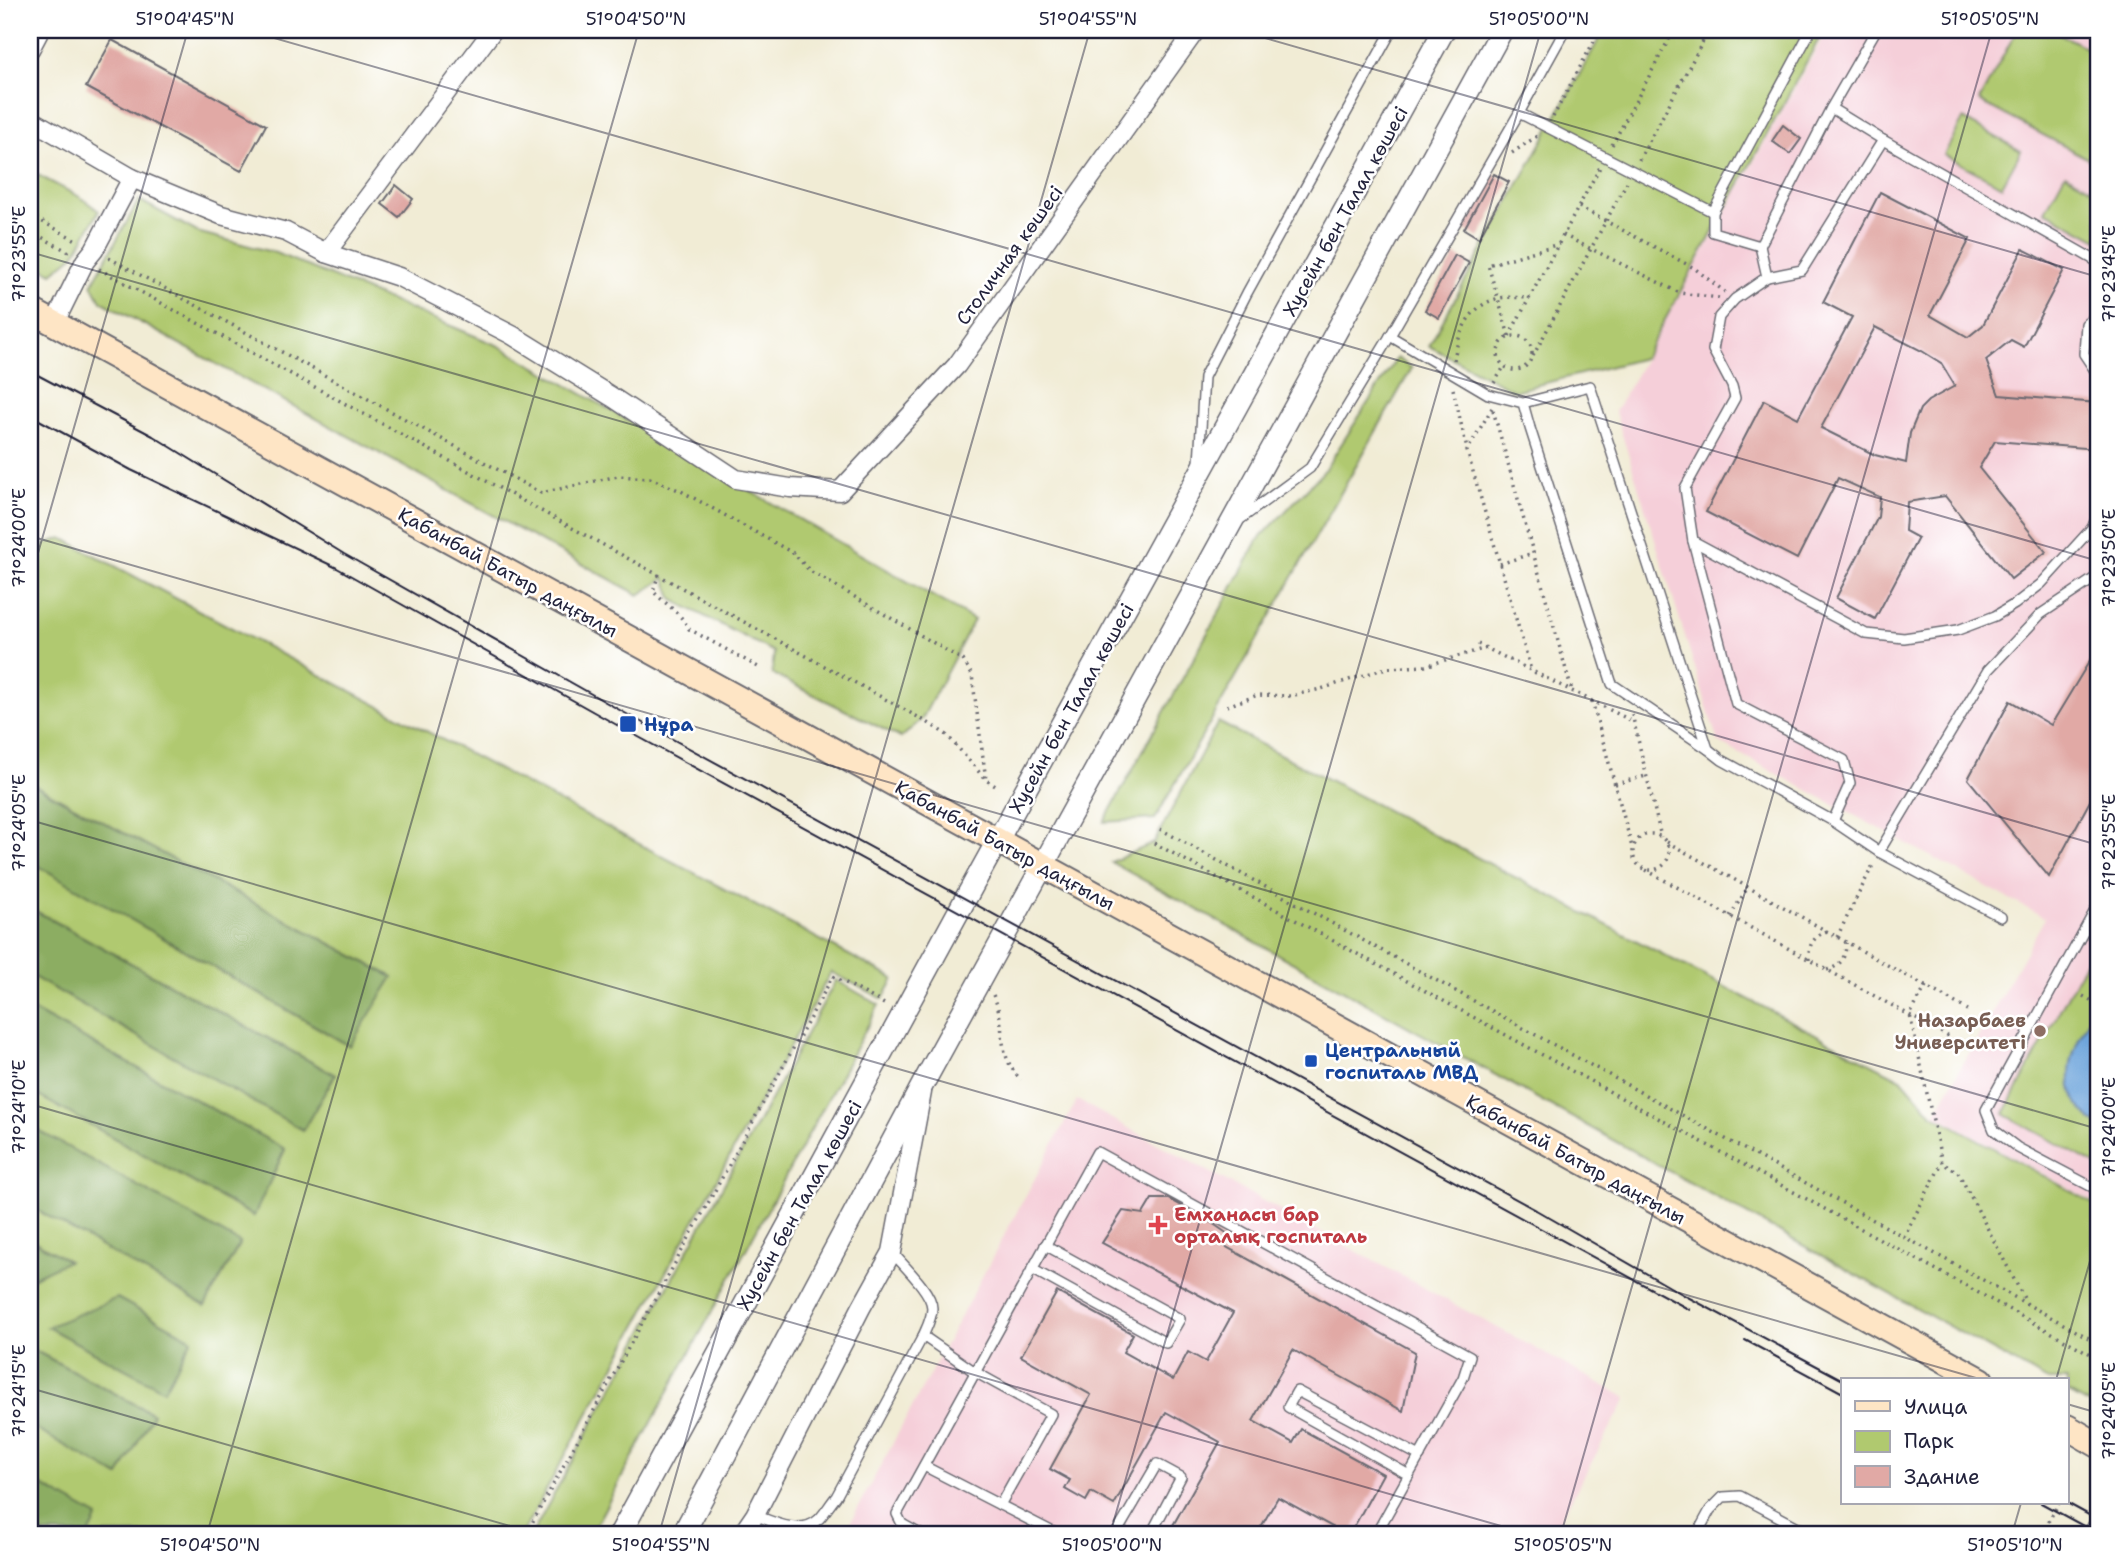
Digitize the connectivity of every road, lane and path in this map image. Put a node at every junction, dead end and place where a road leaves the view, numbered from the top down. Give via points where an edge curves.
1 (40, 30) edge
2 (493, 30) edge
3 (1196, 30) edge
4 (1392, 30) edge
5 (1444, 30) edge
6 (1502, 30) edge
7 (1564, 30) edge
8 (1600, 30) edge
9 (1674, 30) edge
10 (1682, 30) edge
11 (1709, 30) edge
12 (1811, 30) edge
13 (1876, 30) edge
14 (1704, 40) junction
15 (30, 49) edge
16 (1831, 108) junction
17 (1519, 113) junction
18 (30, 119) edge
19 (1548, 128) junction
20 (1883, 140) junction
21 (1605, 158) junction
22 (1633, 171) junction
23 (1485, 172) junction
24 (132, 178) junction
25 (1579, 207) junction
26 (1713, 212) junction
27 (30, 215) edge
28 (1606, 220) junction
29 (30, 231) edge
30 (1563, 235) junction
31 (1559, 244) junction
32 (1760, 246) junction
33 (1591, 249) junction
34 (326, 253) junction
35 (89, 255) junction
36 (2098, 262) edge
37 (1767, 277) junction
38 (1497, 298) junction
39 (1530, 298) junction
40 (1735, 299) junction
41 (30, 310) edge
42 (2098, 314) edge
43 (54, 324) junction
44 (1390, 336) junction
45 (1509, 336) junction
46 (1533, 356) junction
47 (1452, 373) junction
48 (2098, 375) edge
49 (1488, 394) junction
50 (1523, 403) junction
51 (1492, 408) junction
52 (1467, 451) junction
53 (1198, 477) junction
54 (2098, 515) edge
55 (1229, 527) junction
56 (1693, 541) junction
57 (1533, 553) junction
58 (1500, 564) junction
59 (659, 574) junction
60 (2098, 576) edge
61 (1478, 644) dead end
62 (1486, 648) junction
63 (760, 668) dead end
64 (1531, 670) junction
65 (1572, 691) junction
66 (1627, 695) junction
67 (1592, 701) junction
68 (1227, 706) dead end
69 (1634, 722) junction
70 (1708, 749) junction
71 (1646, 776) junction
72 (986, 780) junction
73 (1615, 784) junction
74 (997, 787) dead end
75 (1833, 821) junction
76 (1160, 829) dead end
77 (1661, 837) junction
78 (998, 840) junction
79 (1667, 842) junction
80 (1154, 843) dead end
81 (1632, 847) junction
82 (1879, 852) junction
83 (1044, 866) junction
84 (1646, 870) junction
85 (1748, 887) junction
86 (2098, 905) edge
87 (1730, 916) junction
88 (2001, 917) dead end
89 (1827, 931) junction
90 (1837, 937) junction
91 (1846, 942) junction
92 (1809, 960) junction
93 (1828, 970) junction
94 (983, 975) junction
95 (1926, 986) junction
96 (2083, 996) dead end
97 (2098, 1004) edge
98 (1968, 1010) dead end
99 (903, 1015) junction
100 (1910, 1015) junction
101 (1951, 1038) dead end
102 (1021, 1080) dead end
103 (924, 1082) junction
104 (1942, 1163) junction
105 (2098, 1190) edge
106 (1904, 1237) junction
107 (1045, 1245) junction
108 (892, 1252) junction
109 (1032, 1269) junction
110 (2027, 1304) junction
111 (923, 1336) junction
112 (2098, 1343) edge
113 (2098, 1358) edge
114 (975, 1372) junction
115 (1977, 1378) edge
116 (2068, 1428) edge
117 (2098, 1445) edge
118 (1420, 1456) junction
119 (924, 1466) junction
120 (1409, 1475) junction
121 (2058, 1504) edge
122 (1000, 1505) junction
123 (755, 1515) junction
124 (2098, 1528) edge
125 (526, 1534) edge
126 (620, 1534) edge
127 (683, 1534) edge
128 (742, 1534) edge
129 (920, 1534) edge
130 (1057, 1534) edge
131 (1116, 1534) edge
132 (1151, 1534) edge
133 (1376, 1534) edge
134 (1697, 1534) edge
135 (1811, 1534) edge
136 (2041, 1534) edge
137 (2095, 1534) edge

1 - 15 street
2 - 34 street
3 - 34 street, Столичная көшесі via 957,365 840,491 736,479 512,335 399,277
4 - 53 lane via 1204,377
5 - 53 street, Хусейн бен Талал көшесі
6 - 55 street
7 - 17 lane
8 - 19 path
9 - 21 path
10 - 14 path
11 - 14 path
12 - 26 lane
13 - 16 lane
14 - 22 path
16 - 20 lane
16 - 32 lane
17 - 19 lane
17 - 23 lane
18 - 24 street
19 - 21 lane
19 - 23 path
20 - 36 lane
20 - 37 lane via 1802,270
21 - 22 lane
21 - 25 path
22 - 26 lane
22 - 28 path
23 - 44 lane
24 - 34 street via 221,215 286,232
24 - 35 street
25 - 28 path
25 - 30 path
26 - 32 lane via 1713,232
27 - 35 path
28 - 33 path
28 - 40 path via 1694,268
29 - 35 path
30 - 31 path
30 - 33 path
31 - 38 path via 1488,265
31 - 39 path
32 - 37 lane
33 - 40 path via 1680,293
33 - 46 path
35 - 43 street
35 - 59 path
35 - 72 path via 541,493 618,476 650,478 793,553 810,571 963,660 972,675
37 - 40 lane
38 - 39 path
38 - 45 path
38 - 47 path via 1476,309 1465,324 1456,344
39 - 45 path
40 - 56 lane via 1719,317 1713,350 1735,398 1685,488
41 - 43 main road, Қабанбай Батыр даңғылы
42 - 48 lane via 2086,324 2084,354
43 - 78 main road, Қабанбай Батыр даңғылы
44 - 47 lane
44 - 55 lane via 1310,468
45 - 46 path via 1521,336 1531,344
45 - 46 path via 1500,344 1498,356 1504,367 1516,371 1527,367
47 - 49 lane
47 - 52 path
49 - 50 lane
49 - 51 path
50 - 66 lane via 1612,684
50 - 70 lane via 1590,386
51 - 52 path
51 - 57 path
52 - 58 path
53 - 78 street, Хусейн бен Талал көшесі
54 - 56 lane via 2092,528 2041,583 2005,610 1958,630 1904,638 1866,634
55 - 83 street
56 - 75 lane via 1735,704 1844,760 1850,783
57 - 58 path
57 - 65 path
58 - 64 path
59 - 63 path via 653,591 689,629
59 - 72 path via 927,722 947,735
60 - 82 lane via 2041,614 1988,670
61 - 62 path
62 - 64 path
62 - 68 path via 1425,666 1387,668 1321,689 1290,696 1258,695
64 - 65 path
65 - 67 path
66 - 69 path
66 - 70 lane
67 - 69 path
67 - 73 path
69 - 71 path
70 - 75 lane
71 - 73 path
71 - 77 path
72 - 74 path
73 - 81 path
75 - 82 lane
76 - 106 path
77 - 79 path
77 - 81 path via 1641,835
78 - 83 main road, Қабанбай Батыр даңғылы
78 - 99 street, Хусейн бен Талал көшесі
79 - 84 path via 1670,856 1661,868
79 - 85 path
80 - 113 path
81 - 84 path via 1634,862
82 - 88 lane
82 - 90 path
83 - 94 street
83 - 115 main road, Қабанбай Батыр даңғылы
84 - 87 path
85 - 87 path
85 - 89 path
86 - 105 lane via 1986,1110 1994,1130 2018,1148
87 - 92 path
89 - 90 path
89 - 92 path via 1812,941
90 - 91 path
91 - 93 path via 1843,960
91 - 95 path
92 - 93 path
93 - 100 path
94 - 102 path via 999,1008 1010,1069
94 - 103 street
95 - 98 path
95 - 100 path
96 - 97 path
99 - 125 path via 833,976
99 - 126 street, Хусейн бен Талал көшесі
100 - 101 path
100 - 104 path
103 - 108 street
103 - 127 street
104 - 106 path
104 - 110 path via 1958,1172
106 - 110 path
107 - 109 lane
107 - 109 lane via 1180,1319 1166,1343
107 - 118 lane via 1097,1152 1469,1356 1464,1378
108 - 111 lane via 933,1304
108 - 123 street
109 - 114 lane
110 - 112 path
111 - 114 lane
111 - 123 lane via 820,1518 806,1527 796,1527
114 - 119 lane
114 - 122 lane via 1051,1413
116 - 117 main road
118 - 120 lane
118 - 120 lane via 1297,1391 1288,1407
119 - 122 lane
119 - 129 lane via 897,1514 902,1524
120 - 133 lane
121 - 136 path
122 - 130 lane
123 - 128 street
124 - 137 street
131 - 132 lane via 1157,1464 1181,1477
134 - 135 lane via 1723,1497 1740,1496

